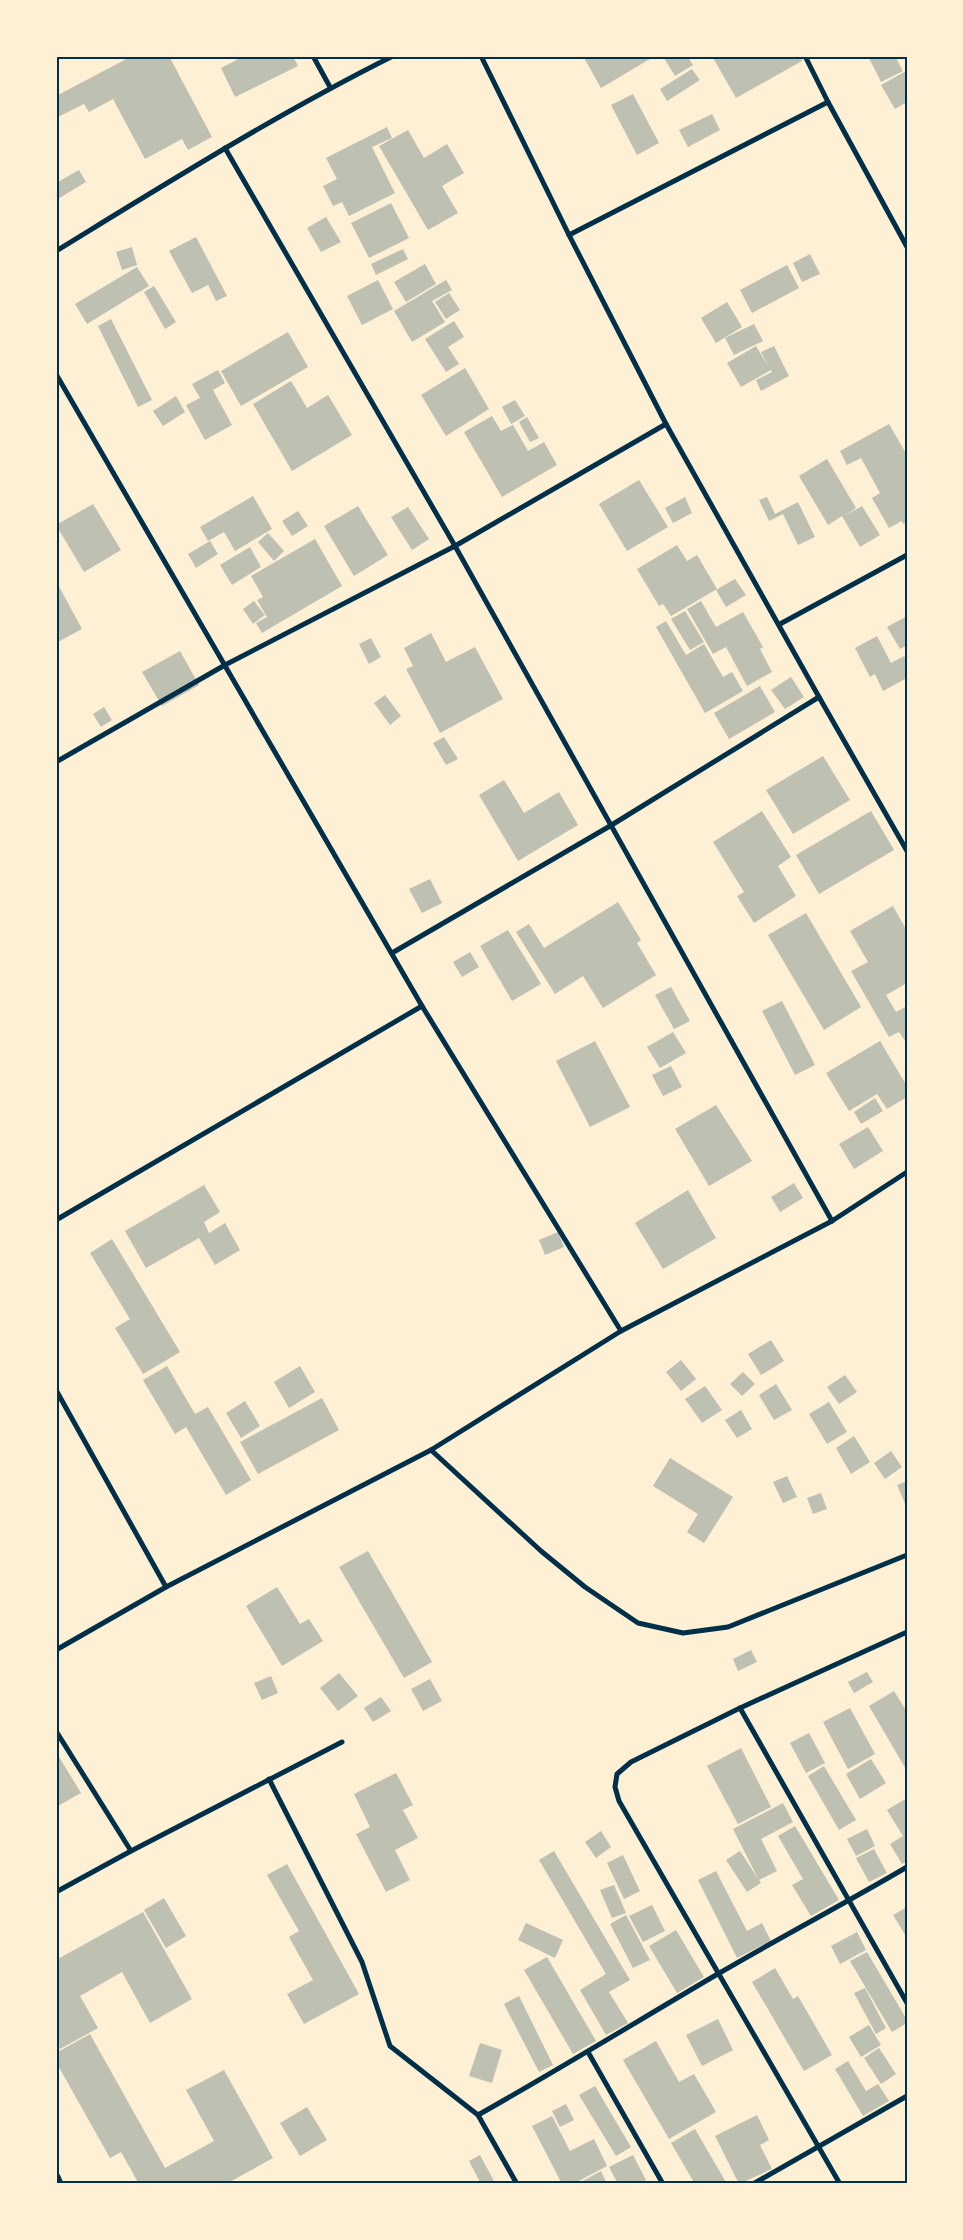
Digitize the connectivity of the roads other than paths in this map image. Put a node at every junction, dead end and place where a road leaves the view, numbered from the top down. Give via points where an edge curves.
1 (313, 56) edge
2 (393, 56) edge
3 (481, 56) edge
4 (805, 56) edge
5 (330, 87) junction
6 (828, 102) junction
7 (225, 148) junction
8 (569, 234) junction
9 (907, 247) edge
10 (56, 251) edge
11 (56, 374) edge
12 (666, 424) junction
13 (455, 546) junction
14 (907, 555) edge
15 (780, 624) junction
16 (225, 665) junction
17 (819, 698) junction
18 (56, 762) edge
19 (610, 826) junction
20 (907, 851) edge
21 (392, 953) junction
22 (422, 1006) junction
23 (907, 1172) edge
24 (56, 1220) edge
25 (832, 1221) junction
26 (620, 1331) junction
27 (56, 1390) edge
28 (431, 1450) junction
29 (907, 1555) edge
30 (166, 1587) junction
31 (907, 1632) edge
32 (56, 1650) edge
33 (740, 1708) junction
34 (56, 1731) edge
35 (342, 1742) dead end
36 (269, 1779) junction
37 (131, 1850) junction
38 (907, 1867) edge
39 (56, 1892) edge
40 (849, 1902) junction
41 (717, 1974) junction
42 (907, 2003) edge
43 (588, 2052) junction
44 (907, 2096) edge
45 (478, 2115) junction
46 (818, 2147) junction
47 (56, 2177) edge
48 (60, 2184) edge
49 (516, 2184) edge
50 (663, 2184) edge
51 (753, 2184) edge
52 (840, 2184) edge

1 - 5 street
2 - 5 street
3 - 8 street
4 - 6 street
5 - 7 street
6 - 8 street
6 - 9 street
7 - 10 street
7 - 13 street
8 - 12 street
11 - 16 street
12 - 13 street
12 - 15 street
13 - 16 street
13 - 19 street
14 - 15 street
15 - 17 street
16 - 18 street
16 - 21 street
17 - 19 street
17 - 20 street
19 - 21 street
19 - 25 street
21 - 22 street
22 - 24 street
22 - 26 street
23 - 25 street
25 - 26 street
26 - 28 street
27 - 30 street
28 - 29 street via 585,1587 638,1623 683,1633 728,1627
28 - 30 street
30 - 32 street
31 - 33 street
33 - 40 street
33 - 41 street via 630,1762 617,1774 615,1787 619,1801
34 - 37 street
35 - 36 street
36 - 37 street
36 - 45 street via 362,1962 390,2046
37 - 39 street
38 - 40 street
40 - 41 street
40 - 42 street
41 - 43 street
41 - 46 street
43 - 45 street
43 - 50 street
44 - 46 street
45 - 49 street
46 - 51 street
46 - 52 street
47 - 48 street

